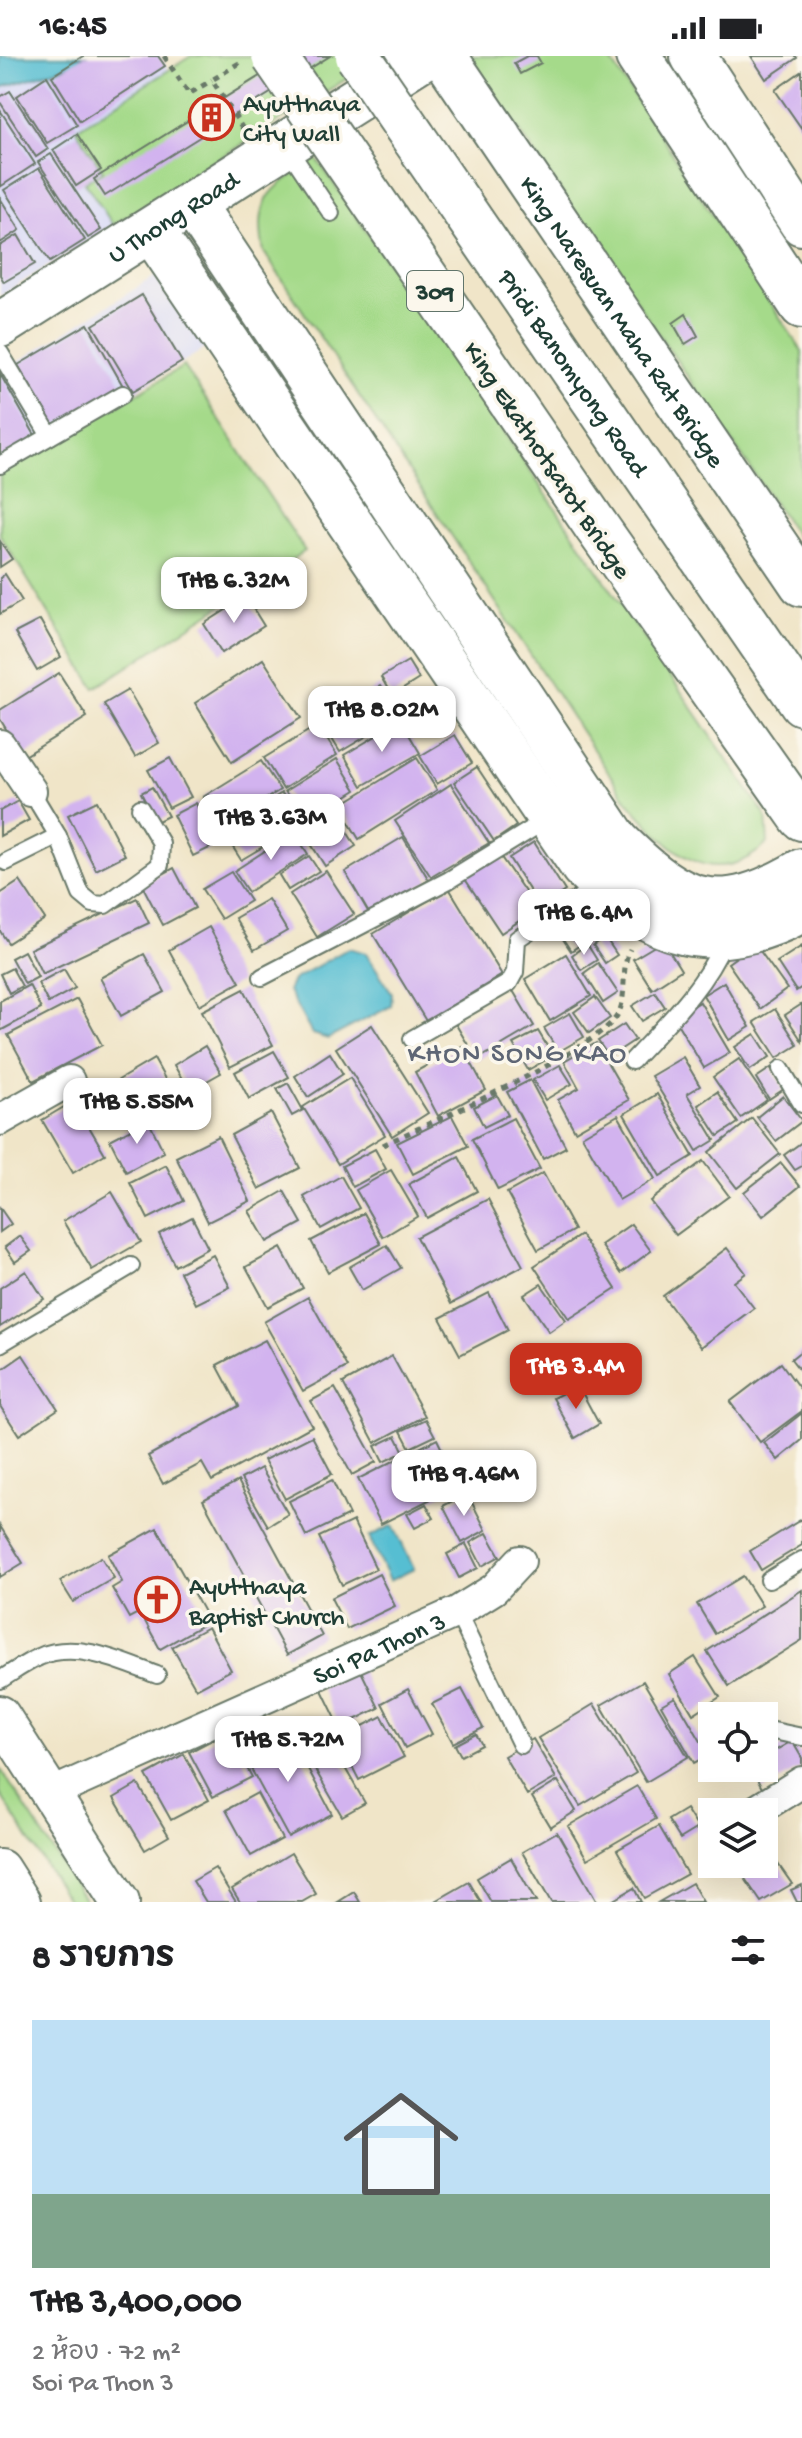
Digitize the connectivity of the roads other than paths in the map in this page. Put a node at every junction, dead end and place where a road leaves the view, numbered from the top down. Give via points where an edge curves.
1 (274, 56) edge
2 (358, 56) edge
3 (425, 56) edge
4 (444, 56) edge
5 (638, 56) edge
6 (693, 56) edge
7 (274, 153) junction
8 (193, 205) junction
9 (331, 213) dead end
10 (802, 223) edge
11 (152, 231) junction
12 (802, 306) edge
13 (0, 325) edge
14 (0, 353) edge
15 (123, 394) dead end
16 (50, 436) junction
17 (0, 465) edge
18 (802, 584) edge
19 (798, 701) edge
20 (0, 745) edge
21 (31, 791) joint
22 (140, 808) dead end
23 (550, 818) junction
24 (802, 818) edge
25 (58, 836) junction
26 (6, 862) dead end
27 (802, 871) edge
28 (600, 884) junction
29 (802, 910) edge
30 (727, 935) junction
31 (262, 977) dead end
32 (412, 1039) dead end
33 (632, 1061) dead end
34 (781, 1069) dead end
35 (69, 1081) dead end
36 (802, 1104) edge
37 (0, 1120) edge
38 (131, 1266) dead end
39 (0, 1344) edge
40 (802, 1560) edge
41 (520, 1561) dead end
42 (769, 1580) dead end
43 (457, 1612) junction
44 (157, 1675) dead end
45 (0, 1680) edge
46 (0, 1715) edge
47 (778, 1732) edge
48 (802, 1737) edge
49 (521, 1745) dead end
50 (802, 1782) edge
51 (50, 1794) junction
52 (776, 1798) edge
53 (120, 1902) edge

1 - 24 main road, King Ekathotsarot Bridge / 309, bridge
2 - 19 main road, Pridi Banomyong Road, bridge
3 - 7 main road, U Thong Road
4 - 18 main road, King Naresuan Maha Rat Bridge
5 - 12 main road
6 - 10 main road
7 - 8 main road, U Thong Road
7 - 9 lane
8 - 11 main road, U Thong Road
8 - 27 main road via 617,841 647,871 703,900 753,897
11 - 13 main road, U Thong Road
11 - 23 main road
14 - 16 lane
15 - 16 lane
16 - 17 lane
20 - 21 street
21 - 25 lane
22 - 25 lane via 161,843 160,865 105,905 93,904 81,894
23 - 28 main road
23 - 31 lane via 449,880
25 - 26 lane
28 - 30 main road via 645,919 699,936
28 - 32 lane via 517,939 509,983
29 - 30 main road
30 - 33 lane via 695,993
34 - 36 lane
35 - 37 street
38 - 39 lane
40 - 42 lane
41 - 43 street, Soi Pa Thon 3 via 494,1589
43 - 49 lane
43 - 51 street, Soi Pa Thon 3
44 - 45 lane via 102,1655 76,1652 42,1655
46 - 51 street
47 - 48 lane
50 - 52 street
51 - 53 street

